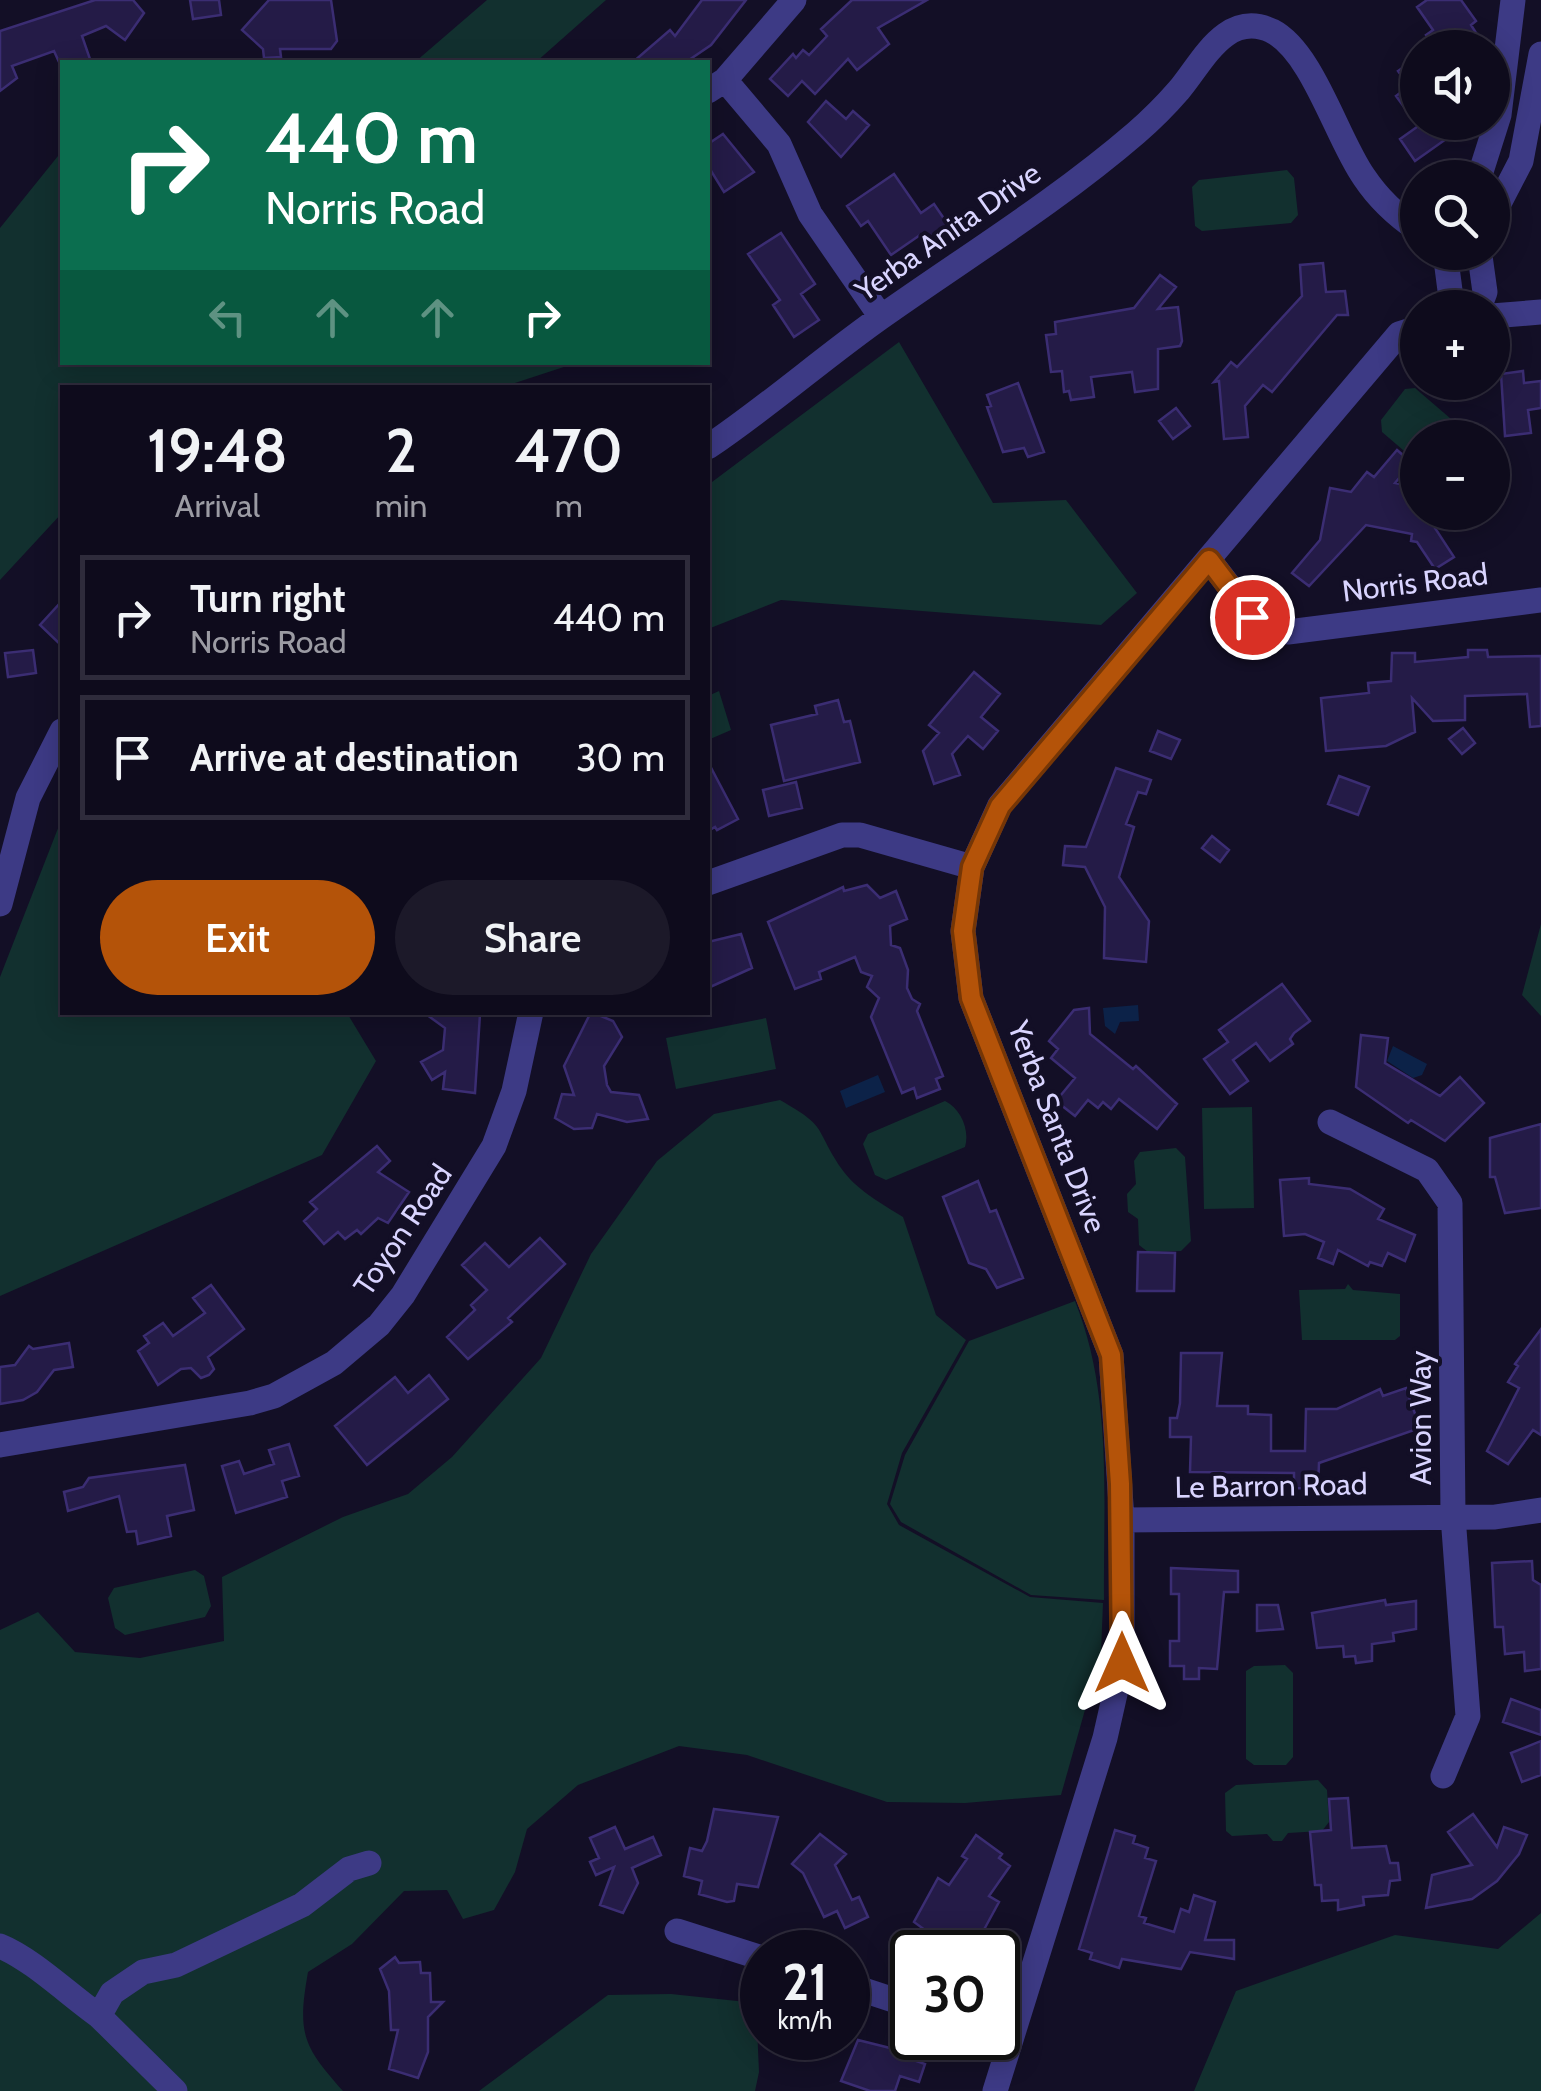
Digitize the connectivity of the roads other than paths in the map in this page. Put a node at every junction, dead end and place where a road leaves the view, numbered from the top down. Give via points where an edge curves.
1 (794, 0) edge
2 (1513, 0) edge
3 (1541, 54) edge
4 (716, 85) edge
5 (1485, 160) edge
6 (1510, 182) edge
7 (1400, 218) edge
8 (1510, 310) edge
9 (1541, 312) edge
10 (882, 316) junction
11 (1400, 334) edge
12 (710, 445) edge
13 (1209, 560) junction
14 (1541, 600) edge
15 (60, 735) edge
16 (972, 867) junction
17 (710, 882) edge
18 (0, 904) edge
19 (530, 1015) edge
20 (1330, 1122) dead end
21 (0, 1445) edge
22 (1541, 1510) edge
23 (1453, 1516) junction
24 (1122, 1520) junction
25 (1443, 1776) dead end
26 (369, 1863) dead end
27 (677, 1932) dead end
28 (0, 1946) edge
29 (740, 1951) edge
30 (1020, 1988) edge
31 (100, 2016) junction
32 (1000, 2060) edge
33 (175, 2091) edge
34 (995, 2091) edge

1 - 4 street
2 - 5 street via 1500,116
3 - 6 street via 1521,161
4 - 10 street via 780,144 810,214
7 - 10 street, Yerba Anita Drive via 1364,177 1292,46 1270,30 1248,26 1223,35 1180,88 1078,181
8 - 9 street
10 - 12 street, Yerba Anita Drive
11 - 13 street, Yerba Santa Drive
13 - 14 street, Norris Road via 1252,617 1288,632
13 - 16 street, Yerba Santa Drive via 1000,806
15 - 18 street via 28,798
16 - 17 street via 860,834 842,835
16 - 24 street, Yerba Santa Drive via 963,931 971,998 1111,1355
19 - 21 street, Toyon Road via 514,1091 477,1178 403,1296 334,1364 250,1404
20 - 23 street, Avion Way via 1427,1170 1450,1202
22 - 23 street, Le Barron Road
23 - 24 street, Le Barron Road
23 - 25 street, Avion Way via 1468,1716
24 - 30 street, Yerba Santa Drive via 1122,1663 1105,1738
26 - 31 street via 349,1869 302,1906 176,1966 143,1972 112,1994
27 - 29 street
28 - 31 street via 26,1957 46,1980
31 - 33 street
32 - 34 street, Yerba Santa Drive

